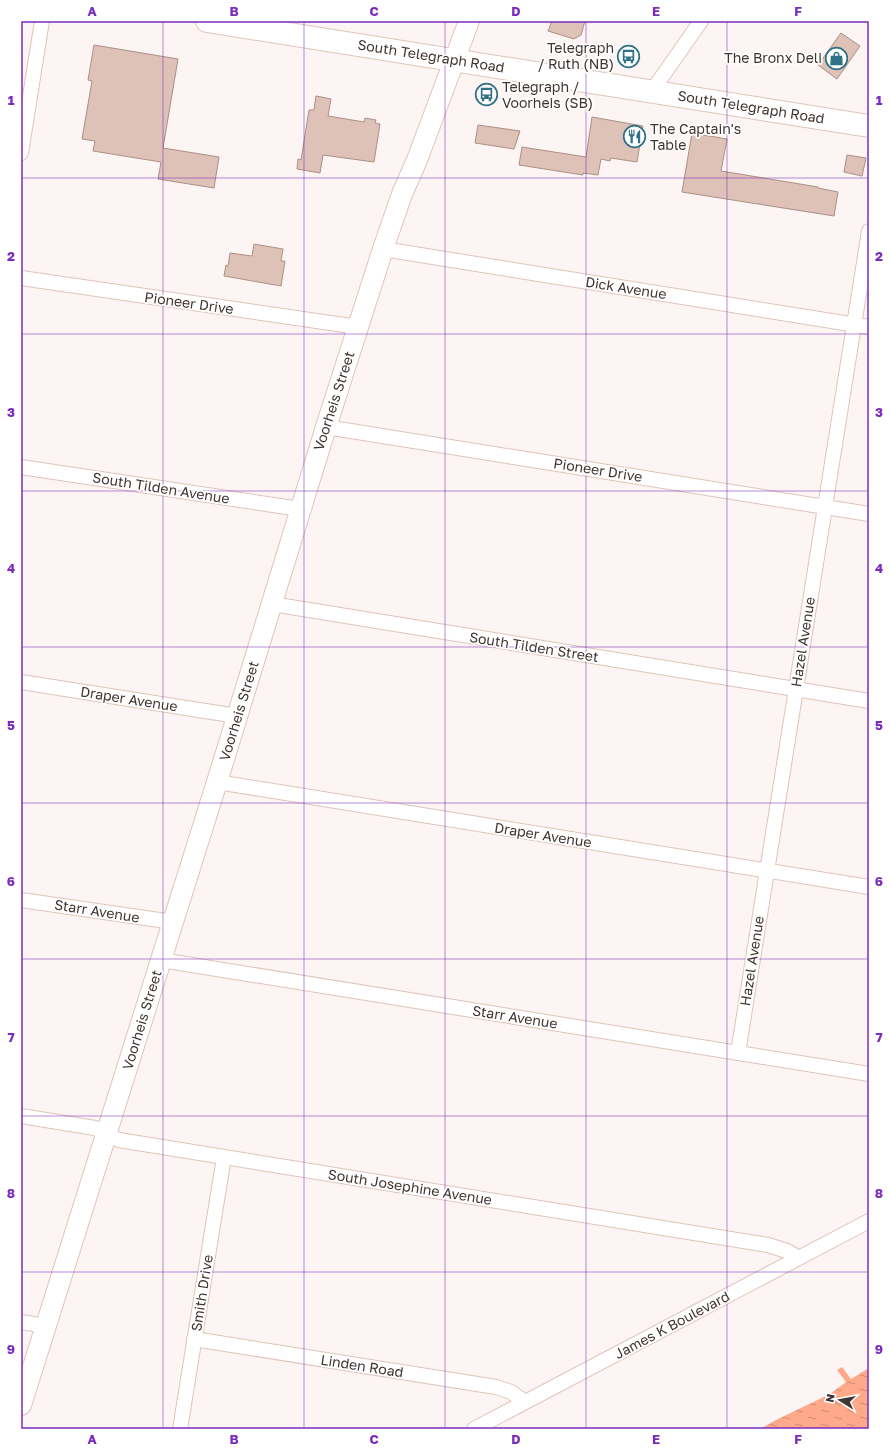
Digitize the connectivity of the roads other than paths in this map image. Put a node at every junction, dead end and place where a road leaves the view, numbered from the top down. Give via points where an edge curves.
1 (42, 21) edge
2 (207, 21) edge
3 (469, 21) edge
4 (701, 21) edge
5 (454, 60) junction
6 (652, 91) junction
7 (869, 126) edge
8 (21, 153) edge
9 (869, 230) edge
10 (383, 249) junction
11 (21, 278) edge
12 (854, 325) junction
13 (869, 327) edge
14 (358, 328) junction
15 (326, 427) junction
16 (21, 467) edge
17 (825, 507) junction
18 (300, 509) junction
19 (869, 514) edge
20 (272, 604) junction
21 (21, 682) edge
22 (796, 689) junction
23 (869, 701) edge
24 (237, 716) junction
25 (217, 782) junction
26 (767, 871) junction
27 (869, 887) edge
28 (21, 900) edge
29 (173, 922) junction
30 (161, 960) junction
31 (738, 1052) junction
32 (869, 1074) edge
33 (21, 1116) edge
34 (106, 1134) junction
35 (224, 1156) junction
36 (869, 1221) edge
37 (799, 1258) junction
38 (21, 1322) edge
39 (46, 1326) junction
40 (194, 1338) junction
41 (525, 1402) junction
42 (21, 1405) edge
43 (180, 1429) edge
44 (474, 1429) edge

1 - 8 street
2 - 5 highway, South Telegraph Road
3 - 5 street, Voorheis Street
4 - 6 street
5 - 6 highway, South Telegraph Road
5 - 10 street, Voorheis Street
6 - 7 highway, South Telegraph Road
9 - 12 street, Hazel Avenue
10 - 12 street, Dick Avenue
10 - 14 street, Voorheis Street
11 - 14 street, Pioneer Drive
12 - 13 street, Dick Avenue
12 - 17 street, Hazel Avenue
14 - 15 street, Voorheis Street
15 - 17 street, Pioneer Drive
15 - 18 street, Voorheis Street
16 - 18 street, South Tilden Avenue
17 - 19 street, Pioneer Drive
17 - 22 street, Hazel Avenue
18 - 20 street, Voorheis Street
20 - 22 street, South Tilden Street
20 - 24 street, Voorheis Street
21 - 24 street, Draper Avenue
22 - 23 street
22 - 26 street, Hazel Avenue
24 - 25 street, Voorheis Street
25 - 26 street, Draper Avenue
25 - 29 street, Voorheis Street
26 - 27 street, Draper Avenue
26 - 31 street, Hazel Avenue
28 - 29 street, Starr Avenue
29 - 30 street, Voorheis Street
30 - 31 street, Starr Avenue
30 - 34 street, Voorheis Street
31 - 32 street, Starr Avenue
33 - 34 street, South Josephine Avenue via 95,1128
34 - 35 street, South Josephine Avenue via 119,1140
34 - 39 street, Voorheis Street
35 - 37 street, South Josephine Avenue via 768,1244
35 - 40 street, Smith Drive
36 - 37 street, James K Boulevard
37 - 41 street, James K Boulevard
38 - 39 street
39 - 42 street, Voorheis Street
40 - 41 street, Linden Road via 496,1388 511,1392
40 - 43 street, Smith Drive
41 - 44 street, James K Boulevard

